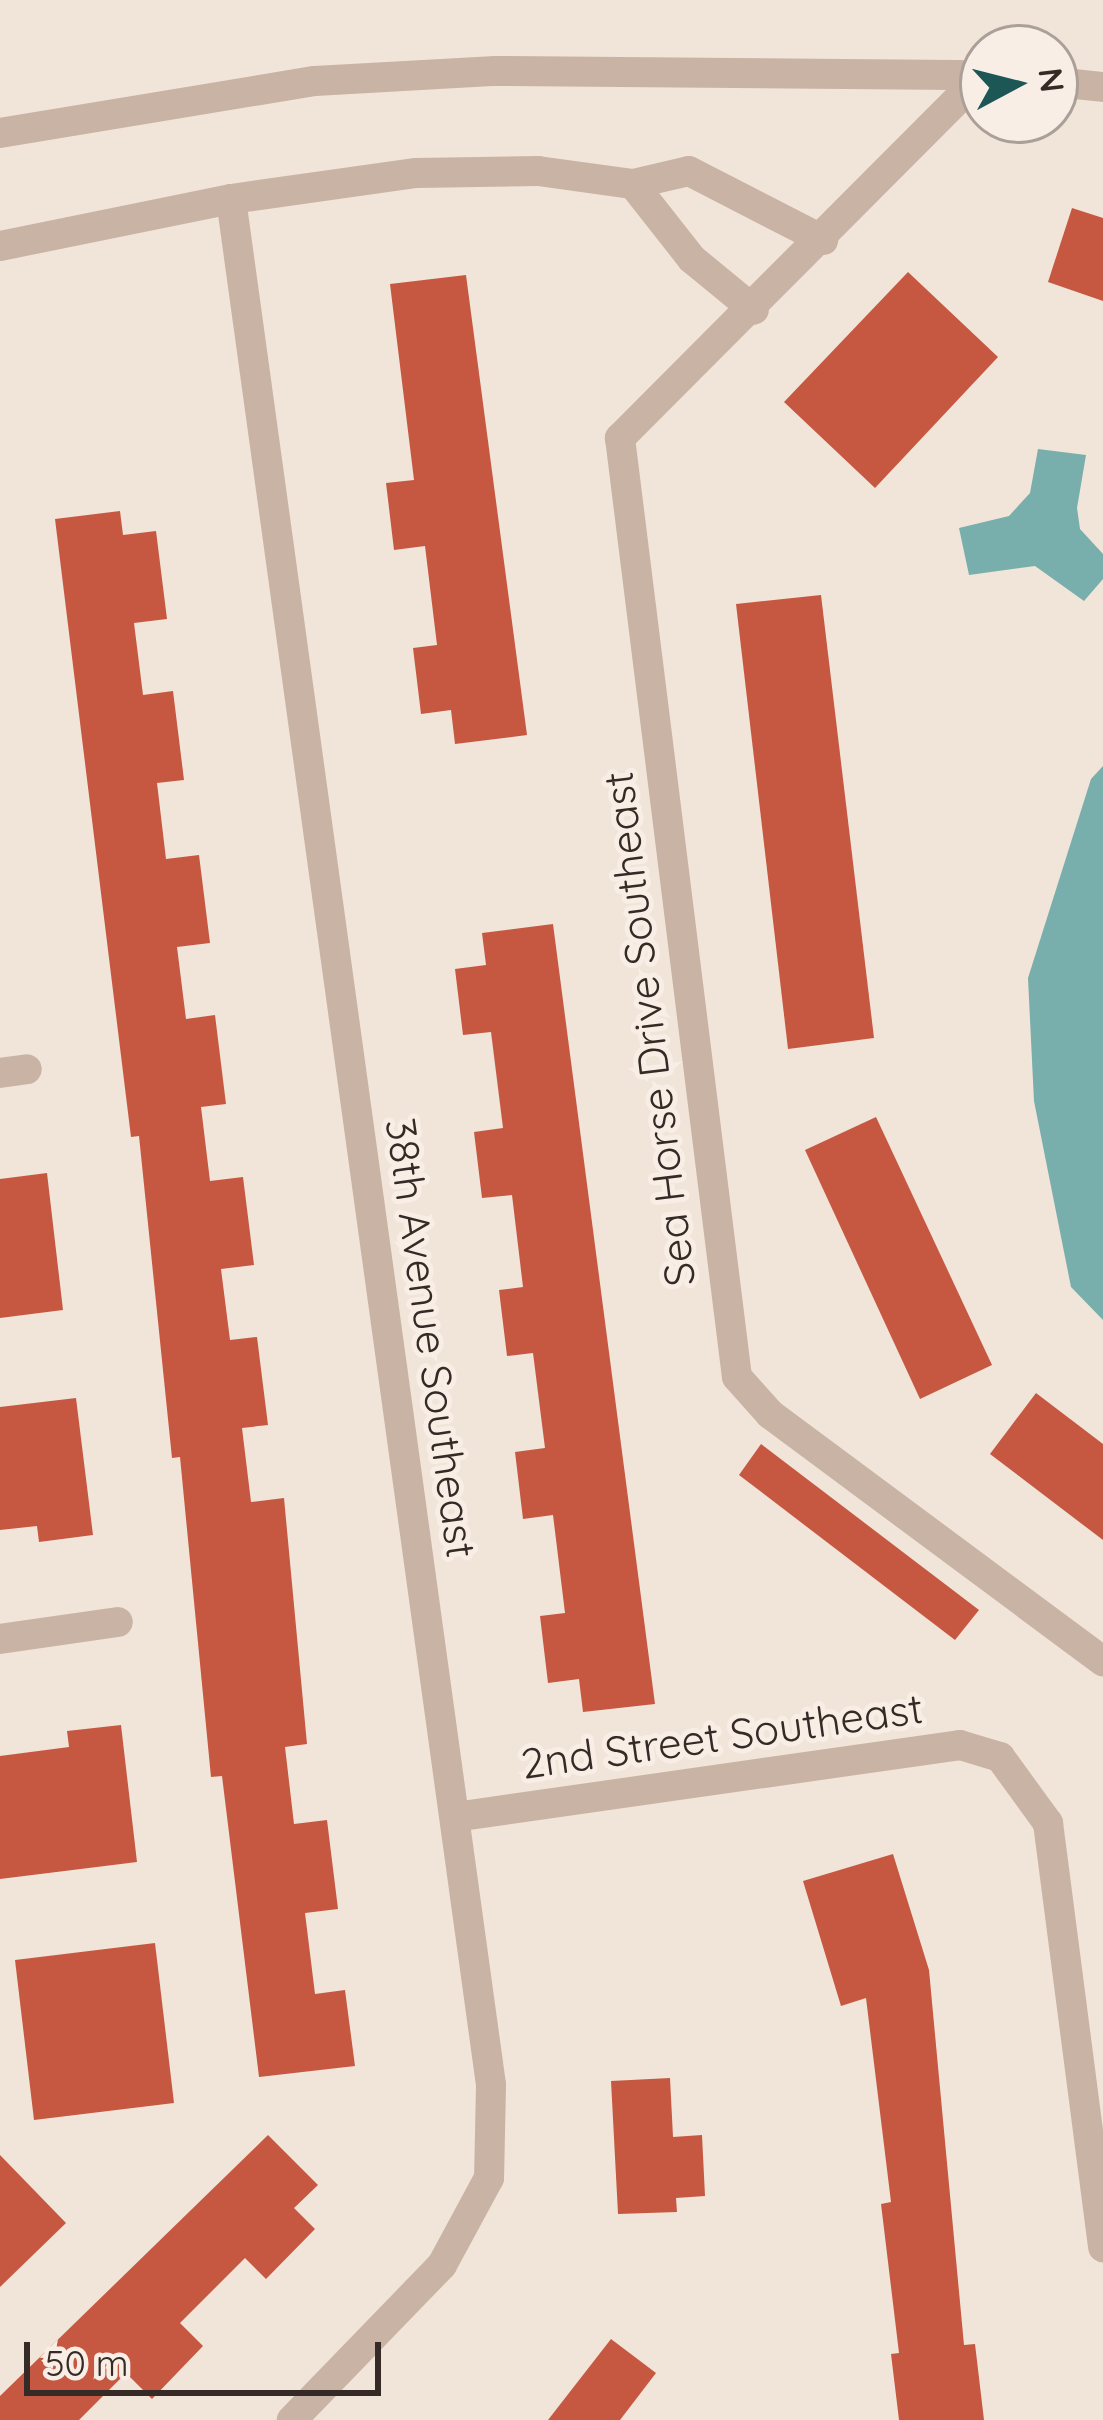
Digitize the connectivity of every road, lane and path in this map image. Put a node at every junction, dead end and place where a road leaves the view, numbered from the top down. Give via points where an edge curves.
1 (959, 75) edge
2 (959, 99) edge
3 (0, 133) edge
4 (633, 184) junction
5 (231, 199) junction
6 (823, 240) junction
7 (0, 246) edge
8 (754, 310) junction
9 (118, 1622) dead end
10 (0, 1639) edge
11 (1103, 1661) edge
12 (455, 1817) junction
13 (1103, 2247) edge
14 (292, 2420) edge

1 - 3 street via 496,70 295,84
2 - 6 street, Sea Horse Drive Southeast
4 - 5 street via 538,172 416,173
4 - 6 street via 689,170
4 - 8 street via 692,259
5 - 7 street
5 - 12 street, 38th Avenue Southeast
6 - 8 street, Sea Horse Drive Southeast
8 - 11 street, Sea Horse Drive Southeast via 620,438 737,1377 770,1414
9 - 10 street
12 - 13 street, 2nd Street Southeast via 959,1744 1000,1756 1048,1823
12 - 14 street, 38th Avenue Southeast via 490,2085 489,2178 442,2265

